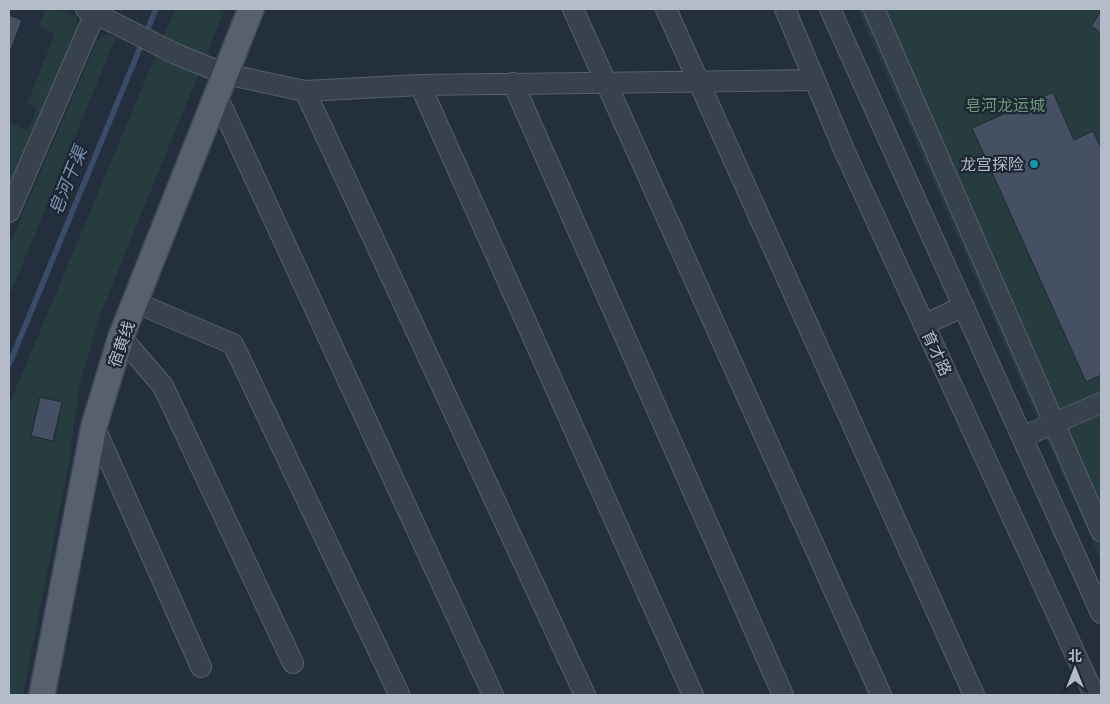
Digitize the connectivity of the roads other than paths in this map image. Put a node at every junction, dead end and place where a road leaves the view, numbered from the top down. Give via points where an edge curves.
1 (251, 9) edge
2 (573, 9) edge
3 (666, 9) edge
4 (785, 9) edge
5 (830, 9) edge
6 (874, 9) edge
7 (93, 10) edge
8 (699, 80) junction
9 (814, 80) junction
10 (606, 81) junction
11 (512, 83) junction
12 (420, 84) junction
13 (221, 85) junction
14 (305, 91) junction
15 (9, 212) edge
16 (136, 303) junction
17 (964, 306) junction
18 (924, 325) junction
19 (121, 338) junction
20 (1101, 403) edge
21 (1054, 423) junction
22 (94, 426) junction
23 (1022, 437) junction
24 (1101, 531) edge
25 (1101, 613) edge
26 (293, 663) dead end
27 (201, 667) dead end
28 (399, 694) dead end
29 (42, 695) edge
30 (493, 695) edge
31 (585, 695) edge
32 (693, 695) edge
33 (783, 695) edge
34 (881, 695) edge
35 (974, 695) edge
36 (1094, 695) edge

1 - 13 main road, 宿黄线
2 - 10 street
3 - 8 street
4 - 9 street, 育才路
5 - 17 street
6 - 21 street
7 - 13 street via 176,54
7 - 15 street
8 - 9 street
8 - 10 street
8 - 35 street
9 - 18 street, 育才路
10 - 11 street
10 - 34 street
11 - 12 street
11 - 33 street
12 - 14 street
12 - 32 street
13 - 14 street
13 - 16 main road, 宿黄线
13 - 30 street
14 - 31 street
16 - 19 main road, 宿黄线
16 - 28 street via 233,344
17 - 18 street
17 - 23 street
18 - 36 street, 育才路
19 - 22 main road, 宿黄线
19 - 26 street via 163,386
20 - 21 street
21 - 23 street
21 - 24 street
22 - 27 street
22 - 29 main road, 宿黄线
23 - 25 street

